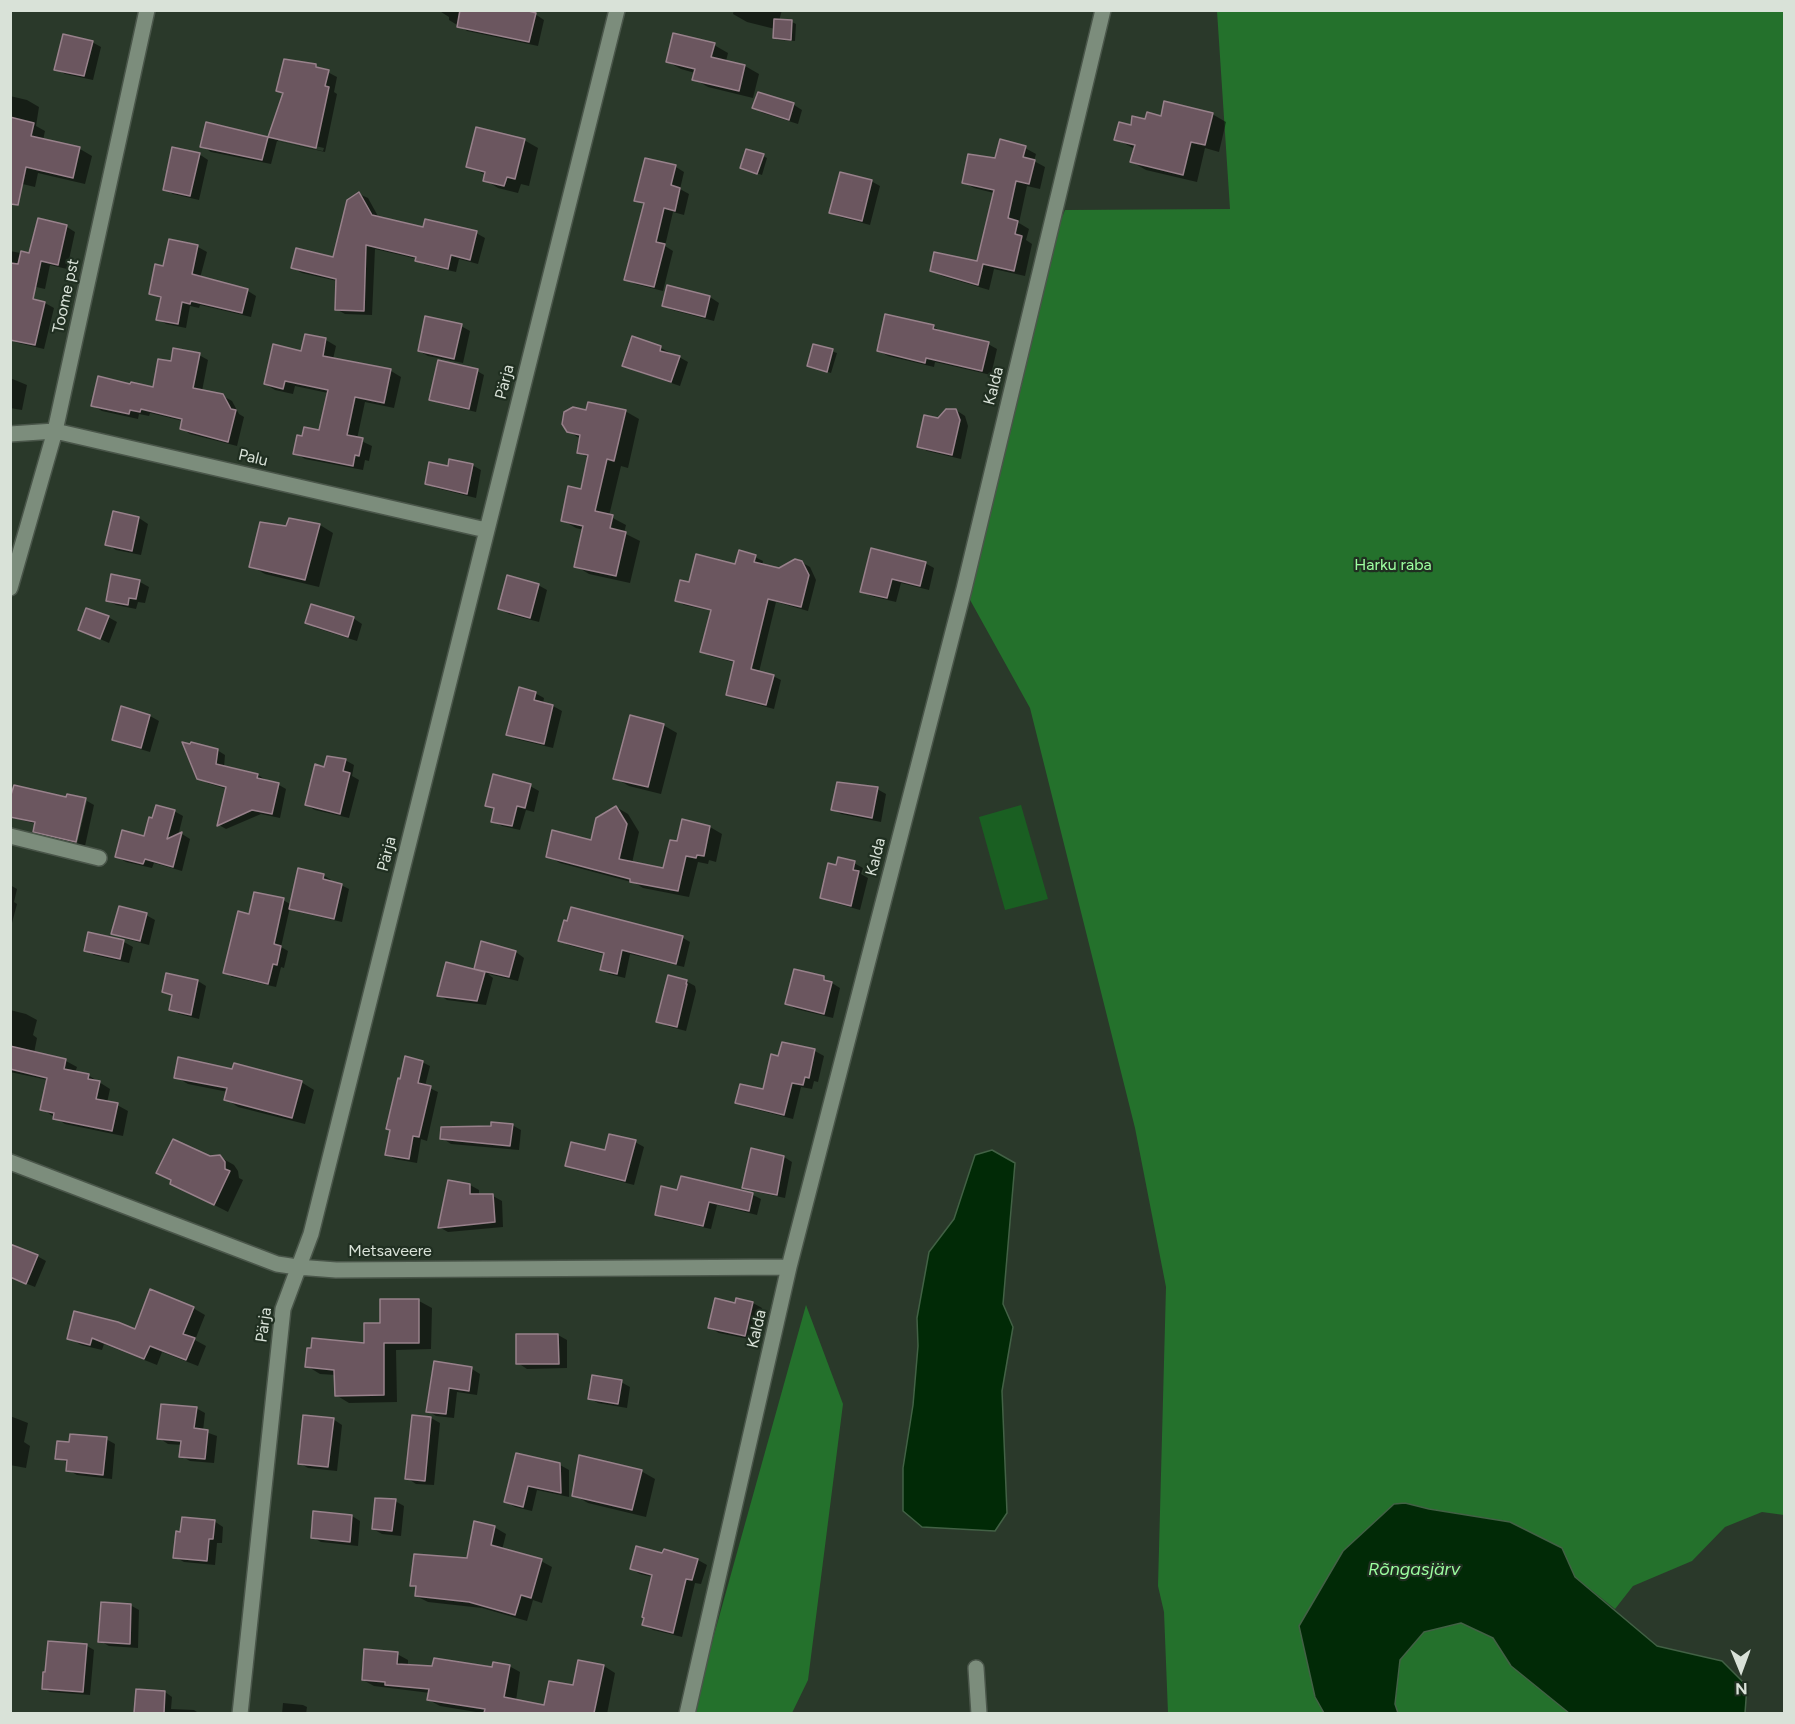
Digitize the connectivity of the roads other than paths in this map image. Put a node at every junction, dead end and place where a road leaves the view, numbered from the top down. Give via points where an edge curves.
1 (147, 10) edge
2 (617, 10) edge
3 (1103, 10) edge
4 (55, 431) junction
5 (10, 434) edge
6 (486, 530) junction
7 (10, 588) edge
8 (10, 836) edge
9 (99, 858) dead end
10 (10, 1162) edge
11 (297, 1267) junction
12 (789, 1267) junction
13 (976, 1668) dead end
14 (240, 1713) edge
15 (687, 1713) edge
16 (979, 1713) edge

1 - 4 street, Toome pst
2 - 6 street, Pärja
3 - 12 street, Kalda via 961,600
4 - 5 street, Palu
4 - 6 street, Palu
4 - 7 street, Toome pst
6 - 11 street, Pärja via 311,1234
8 - 9 street
10 - 11 street, Metsaveere via 277,1264
11 - 12 street, Metsaveere
11 - 14 street, Pärja via 283,1309
12 - 15 street, Kalda
13 - 16 street

